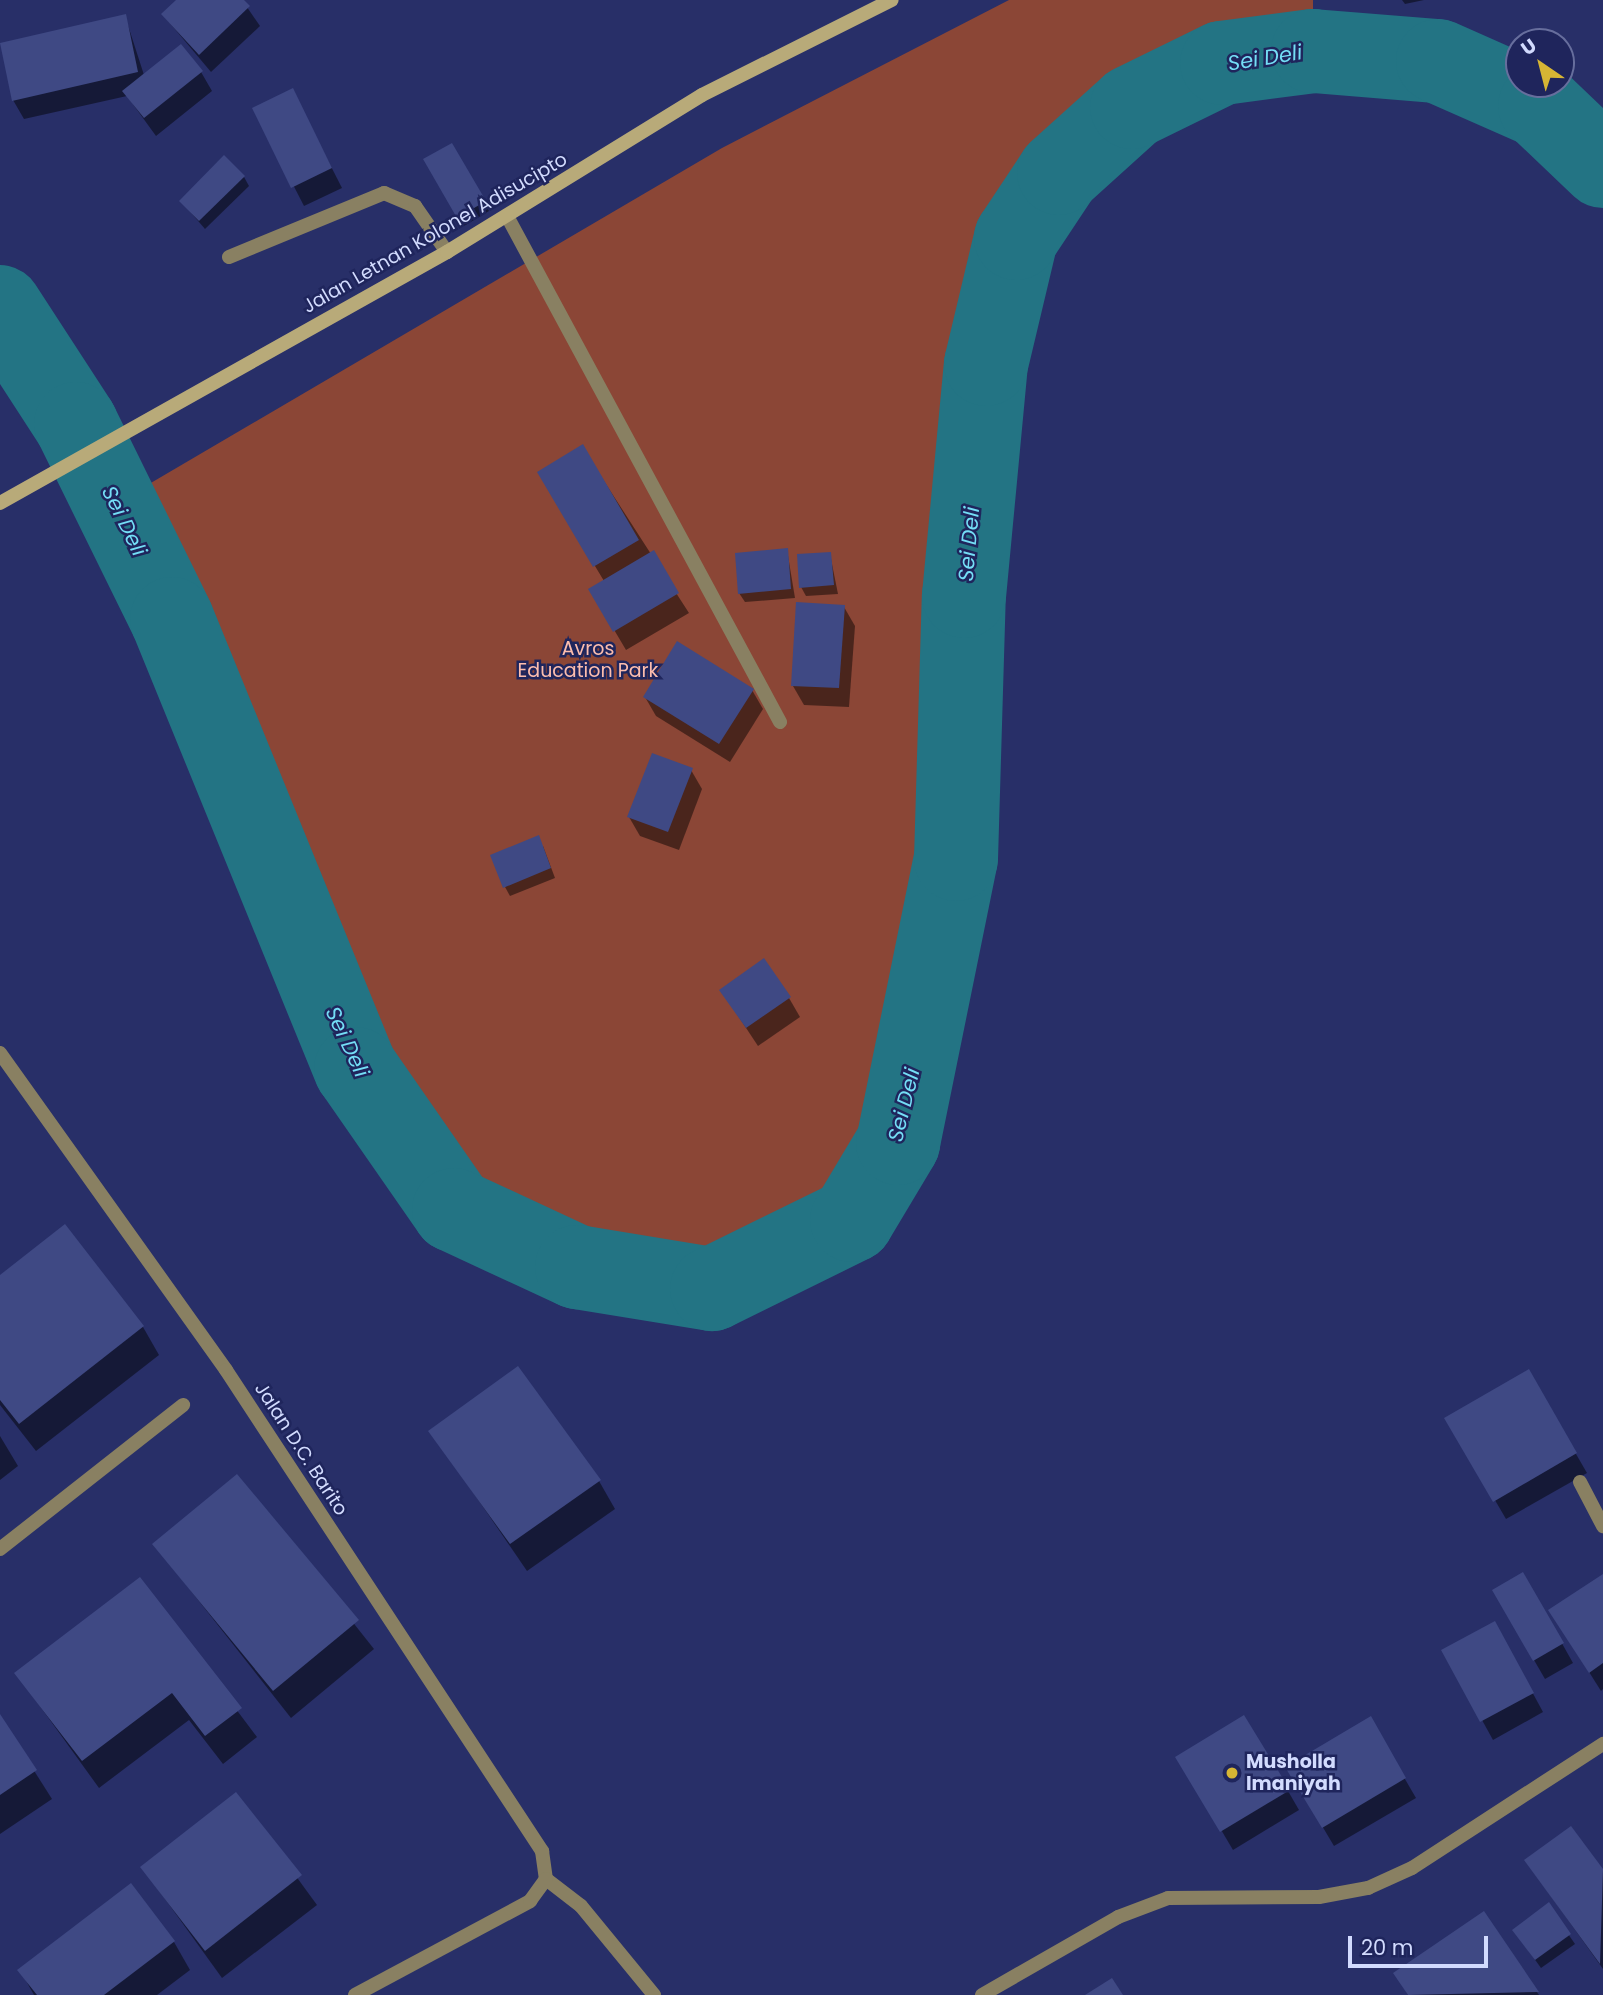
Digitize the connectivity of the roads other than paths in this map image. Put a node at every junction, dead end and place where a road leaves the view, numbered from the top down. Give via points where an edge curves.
1 (892, 0) edge
2 (507, 216) junction
3 (447, 252) junction
4 (229, 257) dead end
5 (0, 503) edge
6 (780, 722) dead end
7 (0, 1053) edge
8 (183, 1405) dead end
9 (1580, 1482) dead end
10 (1603, 1526) edge
11 (0, 1549) edge
12 (1603, 1744) edge
13 (546, 1879) junction
14 (355, 1995) edge
15 (654, 1995) edge
16 (982, 1995) edge

1 - 2 main road, Jalan Letnan Kolonel Adisucipto via 702,94
2 - 3 main road, Jalan Letnan Kolonel Adisucipto
2 - 6 street
3 - 4 street via 415,206 396,192
3 - 5 main road, Jalan Letnan Kolonel Adisucipto
7 - 13 street, Jalan D.C. Barito via 233,1381 542,1851
8 - 11 street
9 - 10 street
12 - 16 street via 1412,1868 1368,1888 1319,1897 1168,1898 1118,1917
13 - 14 street via 530,1901
13 - 15 street via 581,1906

